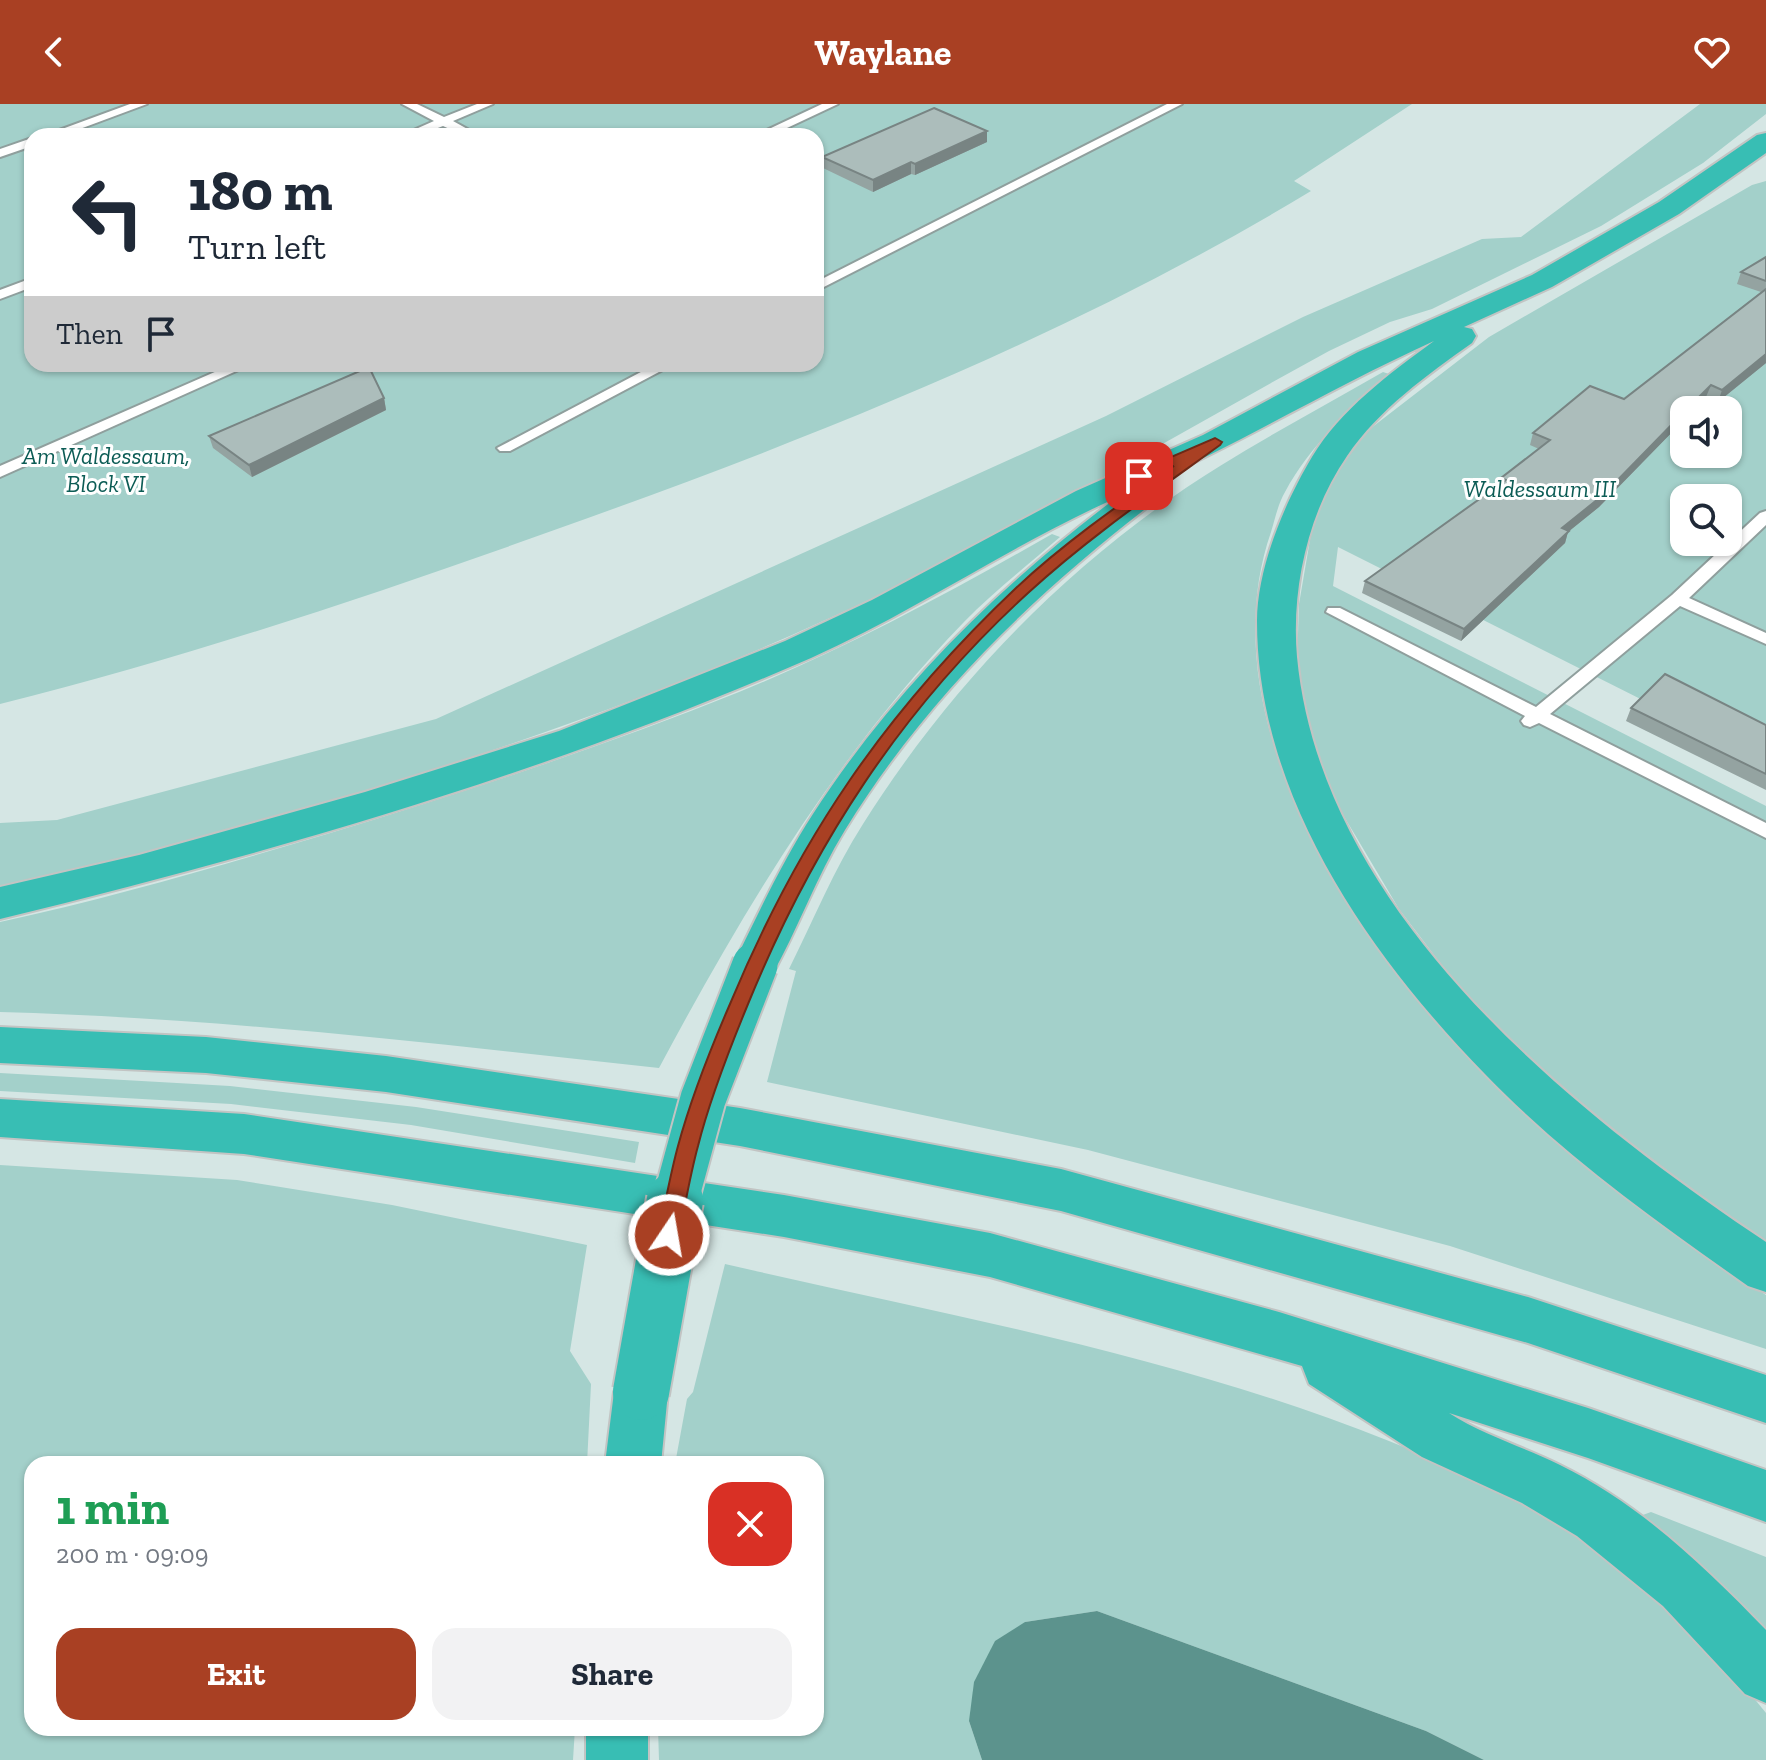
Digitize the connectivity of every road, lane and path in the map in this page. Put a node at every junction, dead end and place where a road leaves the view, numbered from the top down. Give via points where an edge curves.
1 (141, 104) edge
2 (408, 104) edge
3 (487, 104) edge
4 (832, 104) edge
5 (1176, 104) edge
6 (444, 121) junction
7 (72, 128) edge
8 (426, 128) edge
9 (458, 128) edge
10 (778, 128) edge
11 (1766, 141) edge
12 (24, 145) edge
13 (0, 153) edge
14 (1542, 281) junction
15 (824, 283) edge
16 (24, 285) edge
17 (0, 295) edge
18 (227, 372) edge
19 (652, 372) edge
20 (1215, 442) junction
21 (505, 448) dead end
22 (0, 472) edge
23 (1766, 516) edge
24 (1678, 599) junction
25 (1334, 612) dead end
26 (1766, 639) edge
27 (1532, 719) junction
28 (1766, 831) edge
29 (0, 903) edge
30 (0, 1045) edge
31 (0, 1118) edge
32 (1766, 1270) edge
33 (1279, 1335) junction
34 (1766, 1399) edge
35 (634, 1456) edge
36 (1766, 1496) edge
37 (1766, 1673) edge
38 (617, 1736) edge
39 (617, 1760) edge

1 - 7 lane
2 - 6 lane
3 - 6 lane
4 - 10 lane
5 - 15 lane
6 - 8 lane
6 - 9 lane
11 - 14 highway via 1607,247
12 - 13 lane
14 - 20 highway via 1369,359
14 - 32 highway via 1405,377 1348,432 1313,483 1281,560 1275,607 1275,656 1284,713 1301,770 1334,843 1381,920 1435,990 1503,1062 1587,1138 1676,1209
16 - 17 lane
18 - 22 lane
19 - 21 lane
20 - 29 highway via 1088,498 798,649 573,740 261,837
20 - 35 highway, bridge via 1108,519 1023,590 930,685 838,807 794,883 722,1046 688,1145 662,1265
23 - 24 lane
24 - 26 lane
24 - 27 lane
25 - 27 lane
27 - 28 lane
30 - 34 highway via 206,1055 386,1074 740,1127 1030,1184 1528,1320
31 - 33 highway via 244,1134 784,1216 990,1255
33 - 36 highway
33 - 37 highway via 1442,1439 1542,1484 1597,1517 1684,1586
38 - 39 highway

